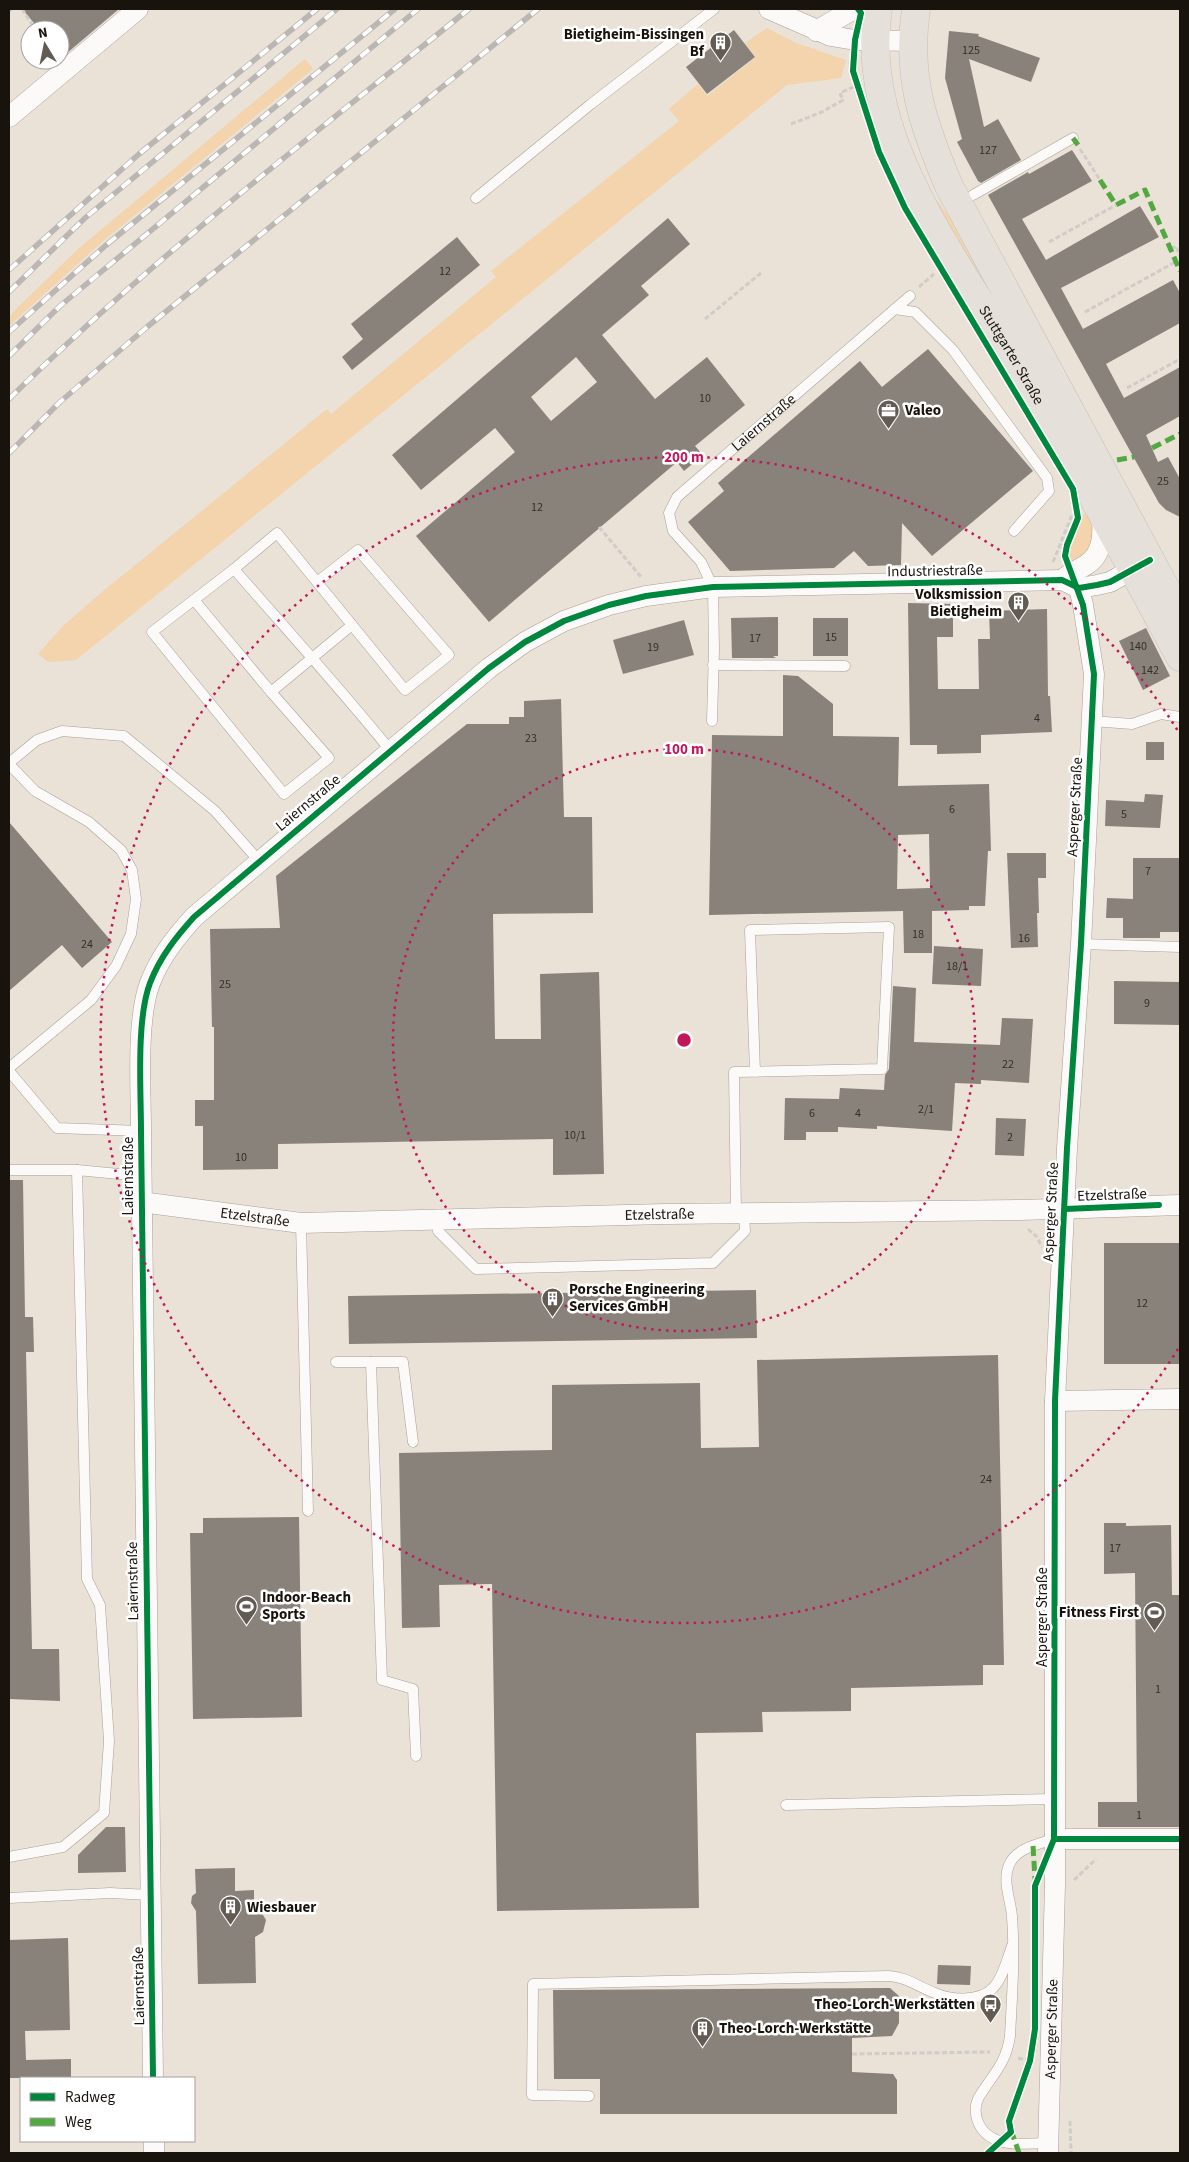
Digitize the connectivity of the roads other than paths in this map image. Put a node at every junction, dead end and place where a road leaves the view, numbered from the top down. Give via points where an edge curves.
1 (138, 9) edge
2 (714, 9) edge
3 (768, 9) edge
4 (854, 9) edge
5 (878, 9) edge
6 (916, 9) edge
7 (816, 31) junction
8 (875, 41) junction
9 (912, 41) junction
10 (9, 117) edge
11 (1076, 142) road end
12 (973, 195) dead end
13 (476, 198) dead end
14 (910, 296) road end
15 (895, 309) junction
16 (1090, 512) junction
17 (1014, 531) dead end
18 (1142, 565) junction
19 (234, 569) junction
20 (1070, 580) junction
21 (317, 582) junction
22 (713, 588) junction
23 (194, 600) junction
24 (1180, 615) edge
25 (352, 625) junction
26 (1180, 657) edge
27 (311, 658) junction
28 (713, 665) junction
29 (845, 666) dead end
30 (271, 692) junction
31 (1180, 717) edge
32 (712, 721) dead end
33 (1092, 721) junction
34 (390, 750) junction
35 (9, 763) edge
36 (259, 861) junction
37 (1081, 944) junction
38 (1180, 947) edge
39 (9, 1070) edge
40 (755, 1072) junction
41 (140, 1131) junction
42 (9, 1170) edge
43 (77, 1170) junction
44 (140, 1176) junction
45 (141, 1202) junction
46 (1180, 1205) edge
47 (1065, 1209) junction
48 (740, 1213) junction
49 (438, 1219) junction
50 (301, 1222) junction
51 (336, 1362) dead end
52 (371, 1362) junction
53 (1180, 1399) edge
54 (1055, 1401) junction
55 (413, 1442) dead end
56 (308, 1511) dead end
57 (416, 1756) dead end
58 (1054, 1799) junction
59 (786, 1805) dead end
60 (1054, 1839) junction
61 (1180, 1839) edge
62 (9, 1857) edge
63 (150, 1895) junction
64 (9, 1898) edge
65 (1012, 1946) junction
66 (153, 2077) edge
67 (589, 2096) dead end
68 (1048, 2148) edge

1 - 10 street
2 - 13 lane
3 - 7 street
4 - 7 street
5 - 8 main road, Stuttgarter Straße
6 - 9 main road, Stuttgarter Straße
7 - 8 street via 844,39
8 - 9 street
8 - 16 main road, Stuttgarter Straße via 884,111 898,152 945,244 1016,360
9 - 18 main road, Stuttgarter Straße via 918,101 929,139 949,186 1075,412
11 - 12 lane
14 - 15 lane, Laiernstraße
15 - 17 lane via 915,312 953,350 1048,478 1049,491
15 - 22 lane, Laiernstraße via 677,497 668,513 673,531 701,562
16 - 18 main road, Stuttgarter Straße
16 - 20 street via 1103,536 1099,550
18 - 20 street, Industriestraße via 1110,582
18 - 24 main road, Stuttgarter Straße
18 - 26 main road, Stuttgarter Straße
19 - 21 lane via 277,533
19 - 23 lane
19 - 27 lane
20 - 22 street, Industriestraße
20 - 33 street, Asperger Straße via 1086,621 1094,674
21 - 25 lane
21 - 25 lane via 358,550 449,655 405,690
22 - 28 lane
22 - 34 street, Laiernstraße via 646,596 564,621 525,642 489,668
23 - 30 lane
23 - 30 lane via 152,632 284,794 329,758
25 - 27 lane
27 - 30 lane
27 - 34 lane
28 - 29 lane
28 - 32 lane
31 - 33 lane via 1161,714 1132,724
33 - 37 street, Asperger Straße
34 - 36 street, Laiernstraße
35 - 36 lane via 37,740 62,731 124,736 215,812
35 - 39 lane via 35,790 89,822 121,850 132,870 136,899 131,934 116,966 91,1000
36 - 41 street, Laiernstraße via 194,917 176,937 150,985 142,1019
37 - 38 lane
37 - 47 street, Asperger Straße
39 - 41 lane via 57,1128
40 - 40 lane via 882,1069 889,927 750,930
40 - 48 lane via 734,1072
41 - 44 street, Laiernstraße
42 - 43 lane
43 - 44 lane
43 - 62 lane via 87,1579 100,1605 109,1740 104,1813 64,1847
44 - 45 street, Laiernstraße
45 - 50 street, Etzelstraße
45 - 63 street, Laiernstraße
46 - 47 street, Etzelstraße
47 - 48 street, Etzelstraße
47 - 54 street, Asperger Straße
48 - 49 street, Etzelstraße
48 - 49 lane via 745,1231 713,1263 476,1269 438,1231
49 - 50 street, Etzelstraße
50 - 56 lane
51 - 52 lane
52 - 55 lane via 403,1362
52 - 57 lane via 382,1680 414,1689
53 - 54 street
54 - 58 street, Asperger Straße
58 - 59 lane
58 - 60 street, Asperger Straße
60 - 61 street
60 - 65 lane via 1025,1850 1010,1863 1006,1882 1012,1917
60 - 68 street, Asperger Straße
63 - 64 lane via 110,1893
63 - 66 street, Laiernstraße
65 - 67 lane via 994,1987 984,1995 966,1998 947,1998 911,1981 888,1976 533,1984 532,2095
65 - 68 lane via 1011,2021 1006,2055 975,2109 980,2125 992,2138

